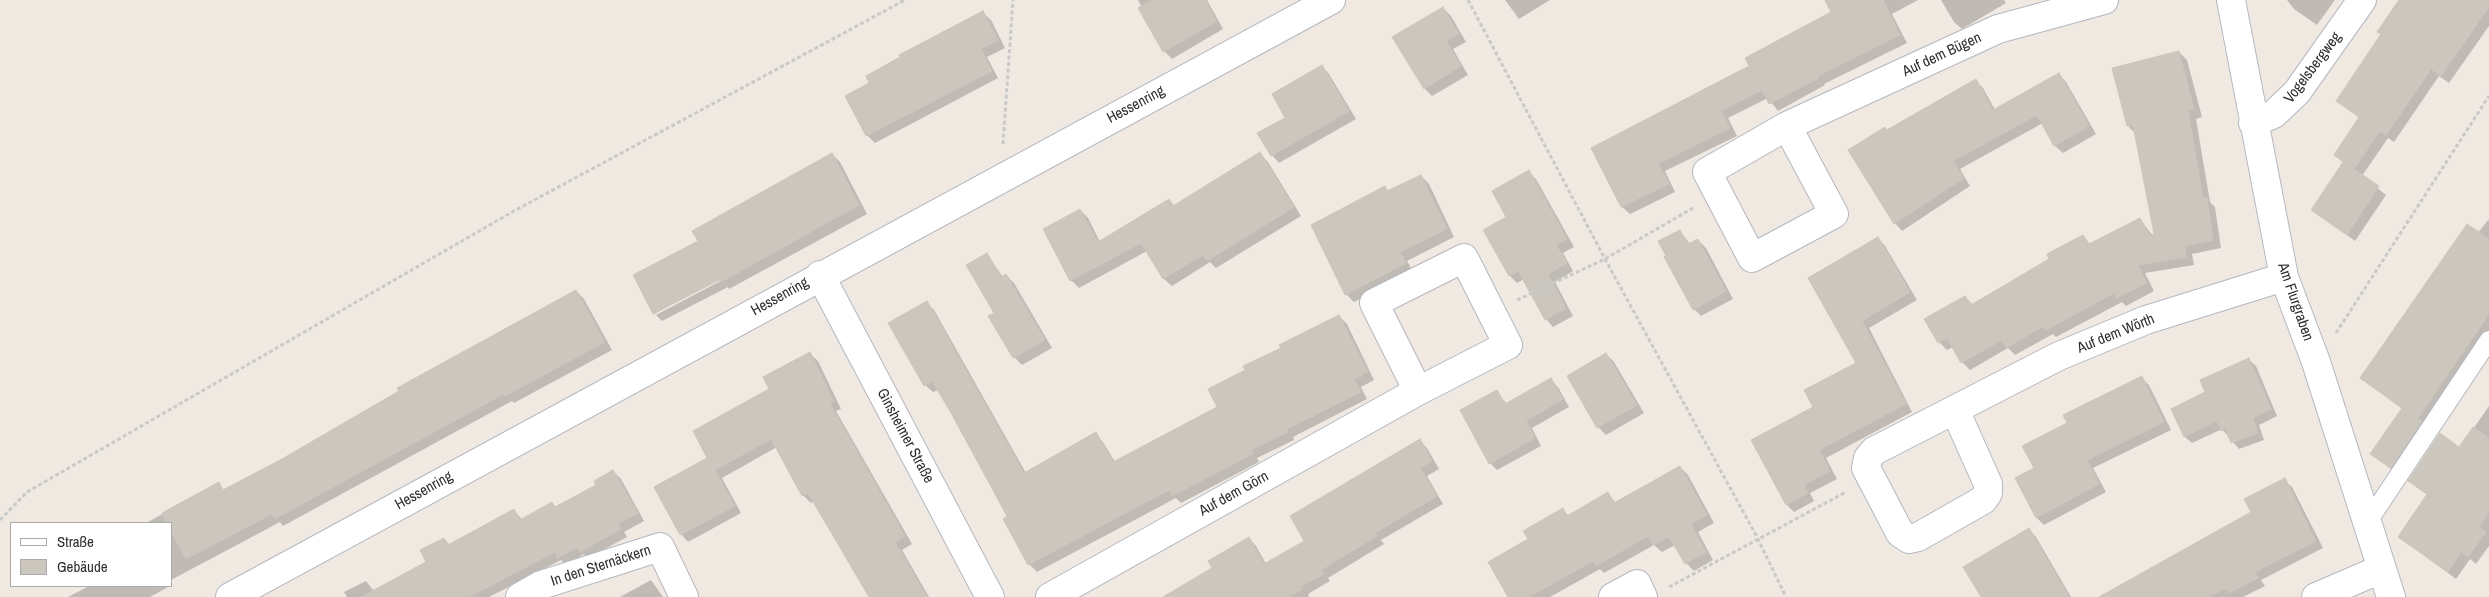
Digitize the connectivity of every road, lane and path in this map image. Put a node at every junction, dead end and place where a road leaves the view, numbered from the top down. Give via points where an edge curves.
1 (905, 0) edge
2 (1013, 0) edge
3 (1331, 0) edge
4 (1468, 0) edge
5 (2104, 0) edge
6 (2231, 0) edge
7 (2362, 0) edge
8 (2489, 96) edge
9 (2488, 102) edge
10 (2253, 123) junction
11 (1787, 126) junction
12 (1001, 178) junction
13 (1718, 194) junction
14 (1605, 259) junction
15 (820, 275) junction
16 (2284, 277) junction
17 (1491, 311) junction
18 (2489, 340) edge
19 (2316, 362) junction
20 (1418, 391) junction
21 (1955, 410) junction
22 (1872, 478) junction
23 (0, 520) edge
24 (2367, 523) junction
25 (1757, 538) junction
26 (2381, 569) junction
27 (1655, 592) edge
28 (230, 597) edge
29 (520, 597) edge
30 (684, 597) edge
31 (990, 597) edge
32 (1050, 597) edge
33 (1613, 597) edge
34 (1786, 597) edge
35 (2316, 597) edge
36 (2391, 597) edge

1 - 23 path via 480,230 27,492
2 - 12 path
3 - 12 street, Hessenring
4 - 14 path
5 - 11 street, Auf dem Bügen via 1998,29
6 - 10 street, Am Flurgraben
7 - 10 street, Vogelsbergweg via 2296,92 2274,114
8 - 9 path
9 - 19 path
10 - 16 street, Am Flurgraben
11 - 13 street, Auf dem Bügen via 1706,172
11 - 13 street, Auf dem Bügen via 1834,214 1752,258
12 - 15 street, Hessenring
13 - 14 path
14 - 17 path
14 - 25 path
15 - 28 street, Hessenring
15 - 31 street, Ginsheimer Straße
16 - 19 street, Am Flurgraben
16 - 21 street, Auf dem Wörth via 2146,320 2059,356
17 - 20 street, Auf dem Görn via 1508,345
17 - 20 street, Auf dem Görn via 1464,258 1374,303
18 - 24 lane
19 - 24 street, Am Flurgraben
20 - 32 street, Auf dem Görn
21 - 22 street, Auf dem Wörth via 1874,451 1866,468
21 - 22 street, Auf dem Wörth via 1988,484 1988,493 1983,500 1909,539 1900,534
22 - 25 path
24 - 26 street, Am Flurgraben
25 - 27 path
25 - 34 path
26 - 35 street
26 - 36 street, Am Flurgraben
27 - 33 street via 1637,584
29 - 30 street, In den Sternäckern via 541,585 660,547

